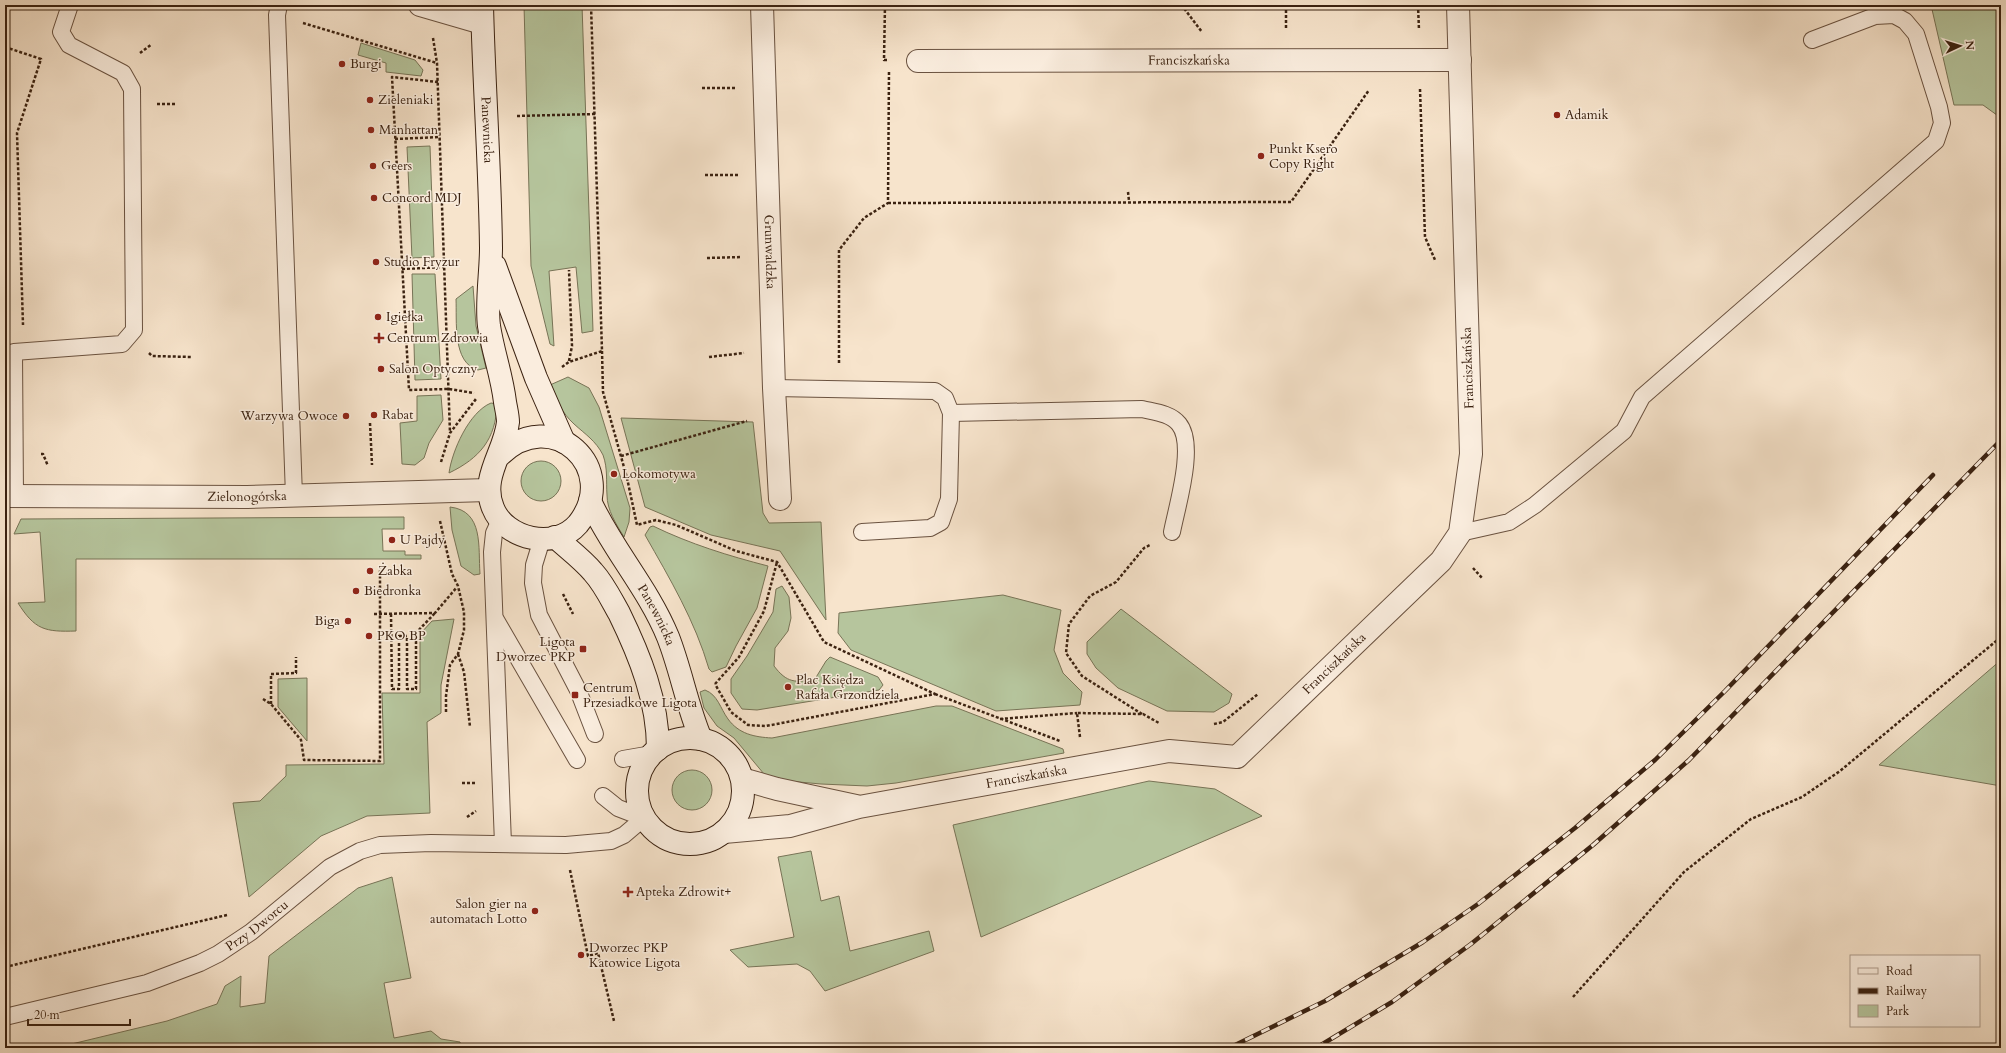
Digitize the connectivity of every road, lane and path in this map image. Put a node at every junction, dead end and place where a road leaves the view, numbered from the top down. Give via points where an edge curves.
1 (70, 5) edge
2 (420, 5) edge
3 (591, 5) edge
4 (762, 5) edge
5 (885, 5) edge
6 (1158, 5) edge
7 (1286, 5) edge
8 (1418, 5) edge
9 (1458, 5) edge
10 (278, 10) edge
11 (482, 14) edge
12 (1286, 33) dead end
13 (1812, 40) dead end
14 (5, 47) edge
15 (890, 60) junction
16 (1225, 60) junction
17 (1390, 60) junction
18 (1419, 60) junction
19 (1460, 60) junction
20 (918, 61) joint
21 (438, 82) junction
22 (595, 114) junction
23 (517, 116) dead end
24 (440, 136) junction
25 (395, 138) junction
26 (1128, 192) dead end
27 (1129, 201) junction
28 (888, 203) junction
29 (491, 254) junction
30 (770, 257) junction
31 (707, 258) dead end
32 (444, 267) junction
33 (1438, 267) dead end
34 (402, 268) junction
35 (569, 270) dead end
36 (126, 339) junction
37 (773, 350) junction
38 (24, 351) junction
39 (602, 351) junction
40 (192, 357) dead end
41 (709, 357) dead end
42 (774, 388) junction
43 (449, 389) junction
44 (840, 390) junction
45 (476, 393) dead end
46 (951, 413) junction
47 (370, 424) dead end
48 (450, 433) dead end
49 (564, 442) junction
50 (665, 444) dead end
51 (499, 456) junction
52 (621, 456) junction
53 (372, 472) dead end
54 (488, 490) junction
55 (10, 496) edge
56 (294, 496) junction
57 (780, 499) dead end
58 (590, 502) junction
59 (500, 520) junction
60 (637, 525) junction
61 (862, 532) dead end
62 (1172, 532) joint
63 (636, 533) dead end
64 (1460, 533) junction
65 (548, 538) junction
66 (777, 562) junction
67 (380, 567) dead end
68 (1473, 568) dead end
69 (1482, 578) dead end
70 (560, 588) dead end
71 (435, 613) junction
72 (374, 614) dead end
73 (380, 614) junction
74 (391, 614) junction
75 (573, 614) dead end
76 (495, 619) junction
77 (2001, 637) edge
78 (296, 657) dead end
79 (708, 680) dead end
80 (715, 684) junction
81 (1261, 691) dead end
82 (935, 694) junction
83 (263, 699) dead end
84 (271, 704) junction
85 (446, 713) dead end
86 (1077, 713) junction
87 (1143, 714) junction
88 (998, 719) junction
89 (1163, 725) dead end
90 (1211, 725) dead end
91 (595, 734) dead end
92 (701, 739) junction
93 (1080, 741) dead end
94 (1066, 743) dead end
95 (658, 749) junction
96 (623, 759) dead end
97 (577, 760) dead end
98 (742, 779) junction
99 (603, 796) dead end
100 (859, 806) junction
101 (459, 817) dead end
102 (466, 817) dead end
103 (644, 818) junction
104 (724, 832) junction
105 (503, 844) junction
106 (566, 845) junction
107 (230, 914) dead end
108 (5, 967) edge
109 (1573, 996) dead end
110 (5, 1017) edge
111 (614, 1021) dead end

1 - 36 lane via 61,32 69,45 123,73 132,89 134,330
2 - 11 street
3 - 22 path
4 - 30 street, Grunwaldzka
5 - 15 path via 884,60
6 - 16 path via 1158,8 1183,7
7 - 12 path
8 - 18 path
9 - 19 street, Franciszkańska
10 - 21 path via 437,63
10 - 56 lane
11 - 29 street, Panewnicka
13 - 64 lane via 1875,16 1894,15 1905,21 1916,34 1939,106 1942,123 1936,141 1642,397 1624,431 1535,505 1509,522
14 - 38 path via 41,59 17,133
15 - 20 path
15 - 28 path
16 - 17 street, Franciszkańska
16 - 20 street, Franciszkańska
17 - 18 street, Franciszkańska
17 - 27 path via 1291,202
18 - 19 street, Franciszkańska
18 - 33 path via 1425,237
19 - 64 street, Franciszkańska via 1471,454
21 - 24 path
21 - 25 path via 392,77
22 - 23 path
22 - 39 path
24 - 25 path
24 - 32 path
25 - 34 path
26 - 27 path
27 - 28 path
28 - 44 path via 864,218 839,250
29 - 49 street, Panewnicka via 536,378
29 - 51 street, Panewnicka via 489,325 508,421
30 - 31 path
30 - 37 street, Grunwaldzka
32 - 34 path
32 - 43 path
34 - 43 path via 409,390
35 - 39 path via 572,346 569,362
36 - 38 lane via 122,344
36 - 40 path via 152,356
37 - 41 path
37 - 42 street, Grunwaldzka
38 - 55 lane via 14,352
39 - 52 path via 603,392
42 - 44 lane
42 - 57 street, Grunwaldzka
43 - 45 path
43 - 48 path
44 - 46 lane via 935,391 946,398
46 - 61 lane via 949,499 941,522 930,528
46 - 62 lane via 1142,409 1165,414 1178,423 1186,439 1187,455
47 - 53 path
49 - 51 street, Panewnicka via 550,437 522,439 509,446
49 - 58 street, Panewnicka via 576,449 584,460 592,488
50 - 52 path
51 - 54 street, Panewnicka via 492,468
52 - 60 path
54 - 56 street, Zielonogórska
54 - 59 street, Panewnicka via 492,508
55 - 56 street, Zielonogórska
58 - 65 street, Panewnicka via 576,526
58 - 92 street, Panewnicka via 601,525 644,590 668,637 690,714
59 - 65 street, Panewnicka via 512,531 526,537
59 - 76 lane via 494,533 492,552
60 - 63 path
60 - 66 path via 656,520 676,525 736,550
62 - 87 path via 1144,548 1116,582 1090,596 1069,624 1066,653 1082,676
64 - 100 street, Franciszkańska via 1441,561 1237,757 1169,751
65 - 91 lane via 534,565 533,582 538,615 578,690
65 - 95 street via 593,572 609,594 631,637 644,672 658,729
66 - 80 path via 764,611 739,657
66 - 82 path via 824,642
67 - 73 path
68 - 69 path
70 - 75 path
71 - 74 path
71 - 74 path via 416,633 416,689 407,689 407,636 400,636 399,689 392,689
71 - 85 path via 458,586 464,612 464,630 458,654 450,665
72 - 73 path
73 - 74 path
73 - 84 path via 380,761 304,760 301,740
76 - 97 lane
76 - 105 lane
77 - 109 path via 1840,771 1802,797 1751,819 1684,872
78 - 84 path via 296,673 271,674
79 - 80 path
80 - 82 path via 730,712 748,725 766,726
81 - 90 path via 1223,722
82 - 88 path
83 - 84 path
86 - 87 path
86 - 88 path
86 - 93 path
87 - 89 path
88 - 94 path
92 - 95 street via 679,739
92 - 98 street via 712,742 725,751 736,764
95 - 96 lane via 646,755
95 - 103 street via 651,754 642,768 638,781 640,807
98 - 100 street
98 - 104 street via 743,795 739,811
99 - 103 lane via 618,808
100 - 104 street, Franciszkańska via 790,826
101 - 102 path
103 - 104 street via 662,836 686,843 702,842
103 - 106 lane, Przy Dworcu via 624,835 611,841
105 - 106 lane, Przy Dworcu
105 - 110 lane, Przy Dworcu via 405,843 380,845 360,851 330,867 251,932 206,960 147,983
106 - 111 path via 588,956 598,953
107 - 108 path

